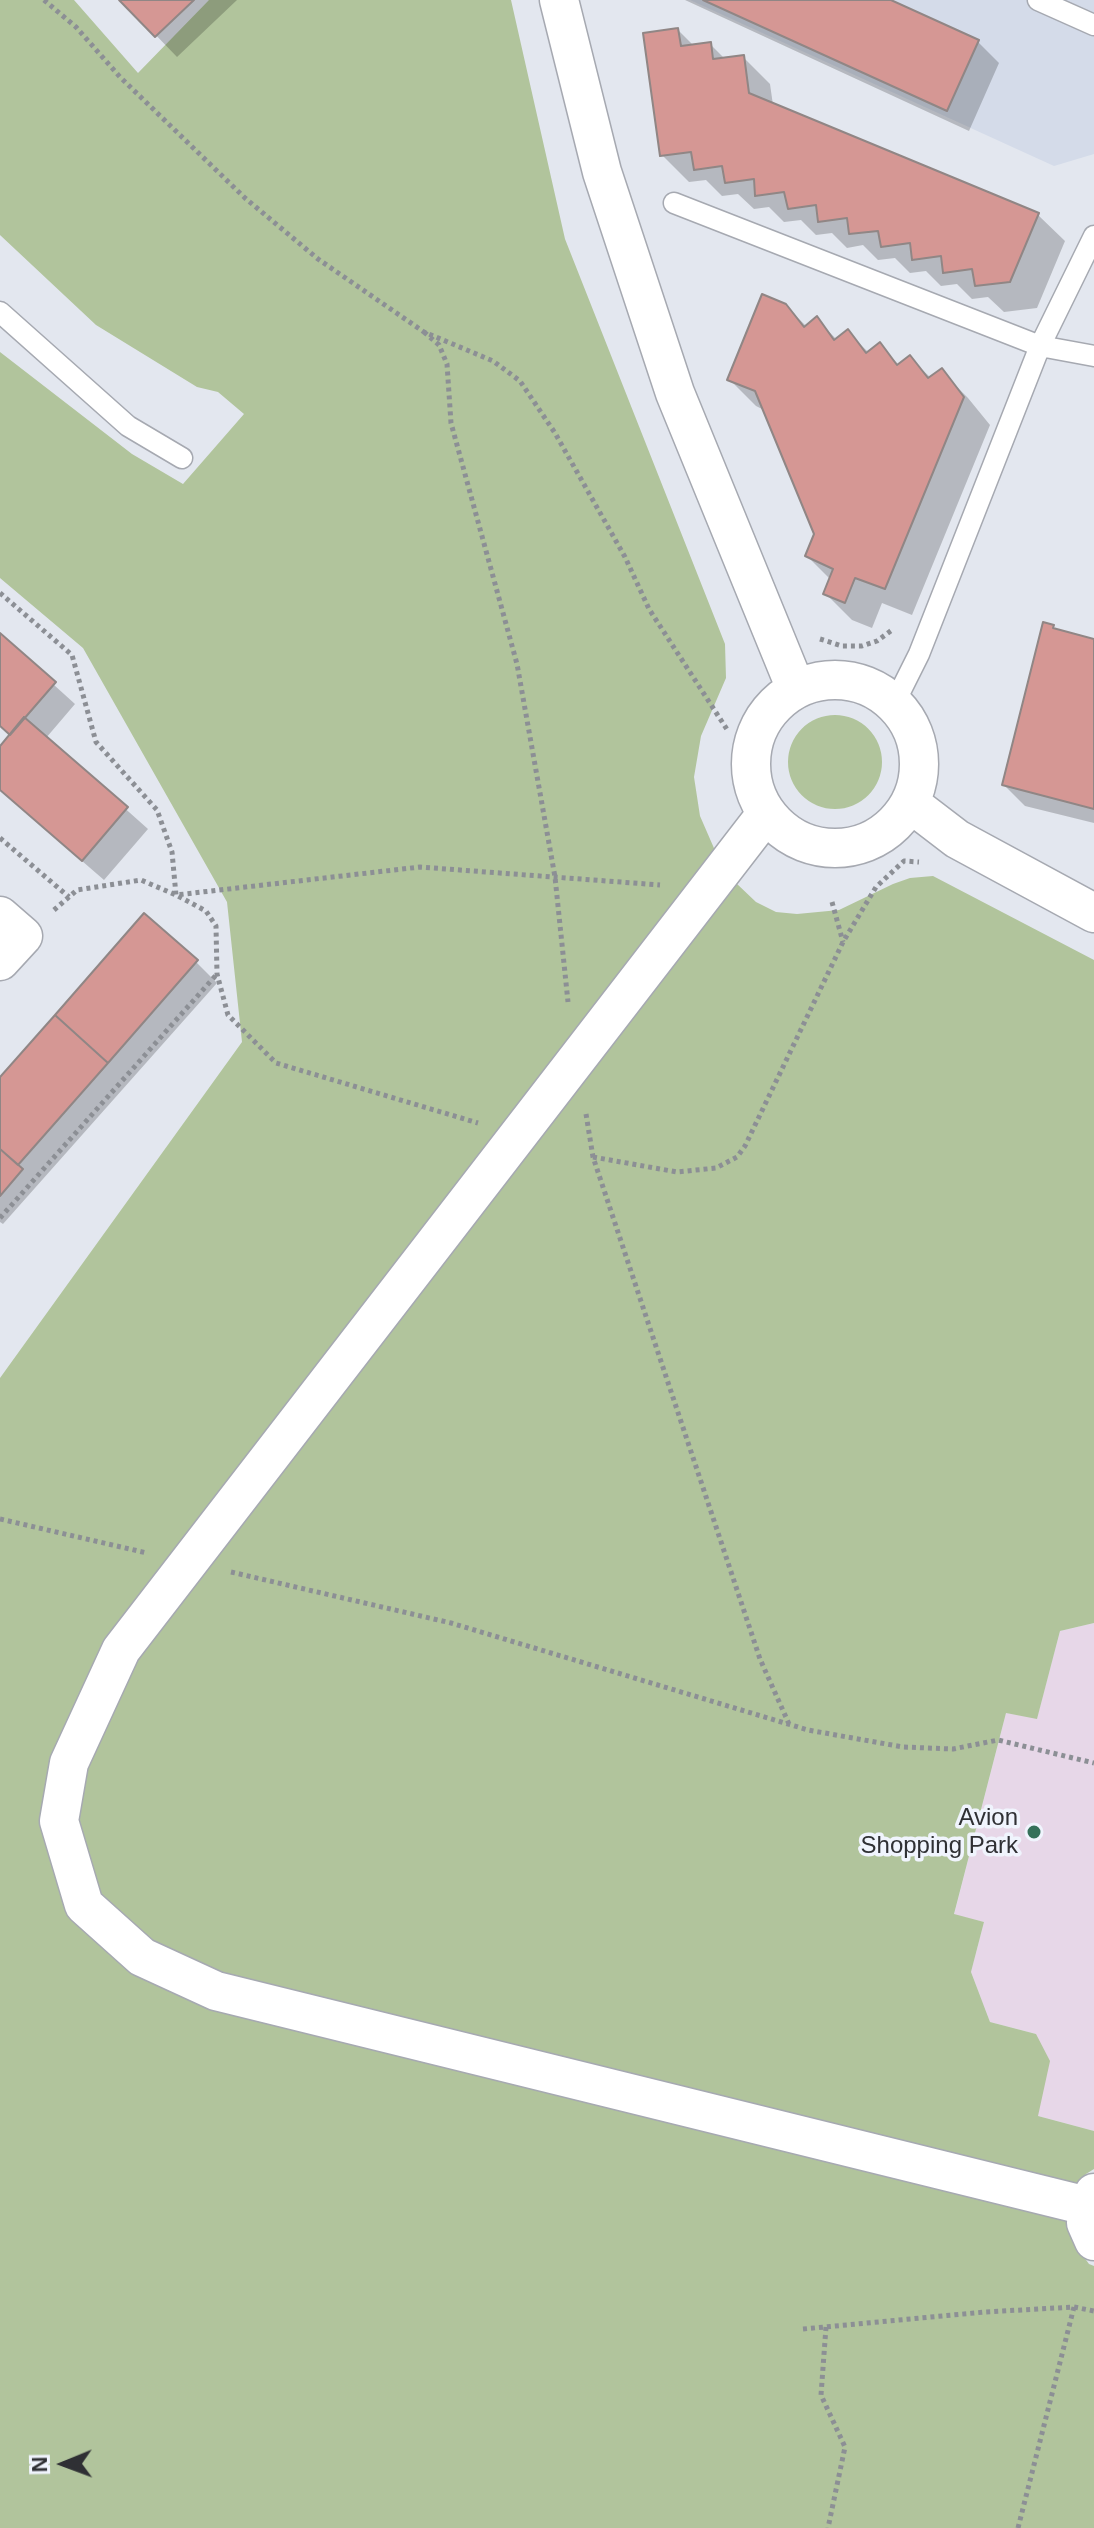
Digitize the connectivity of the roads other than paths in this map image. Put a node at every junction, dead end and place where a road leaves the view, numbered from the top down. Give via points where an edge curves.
1 (559, 0) edge
2 (1038, 0) edge
3 (1094, 25) edge
4 (674, 203) dead end
5 (1094, 236) edge
6 (0, 312) edge
7 (1040, 346) junction
8 (1094, 356) edge
9 (182, 458) dead end
10 (796, 689) junction
11 (894, 704) junction
12 (910, 803) junction
13 (766, 814) junction
14 (1094, 913) edge
15 (1092, 2213) edge

1 - 10 street via 602,172 675,393
2 - 3 lane
4 - 7 lane
5 - 7 lane
6 - 9 lane via 128,426
7 - 8 lane
7 - 11 lane via 919,654
10 - 11 street via 820,681 847,681 872,688
10 - 13 street via 773,707 757,731 750,759
11 - 12 street via 910,725 918,751
12 - 13 street via 893,826 869,842 841,849 813,846 786,834
12 - 14 street via 957,839
13 - 15 street via 121,1650 69,1763 59,1821 84,1905 142,1957 216,1991

